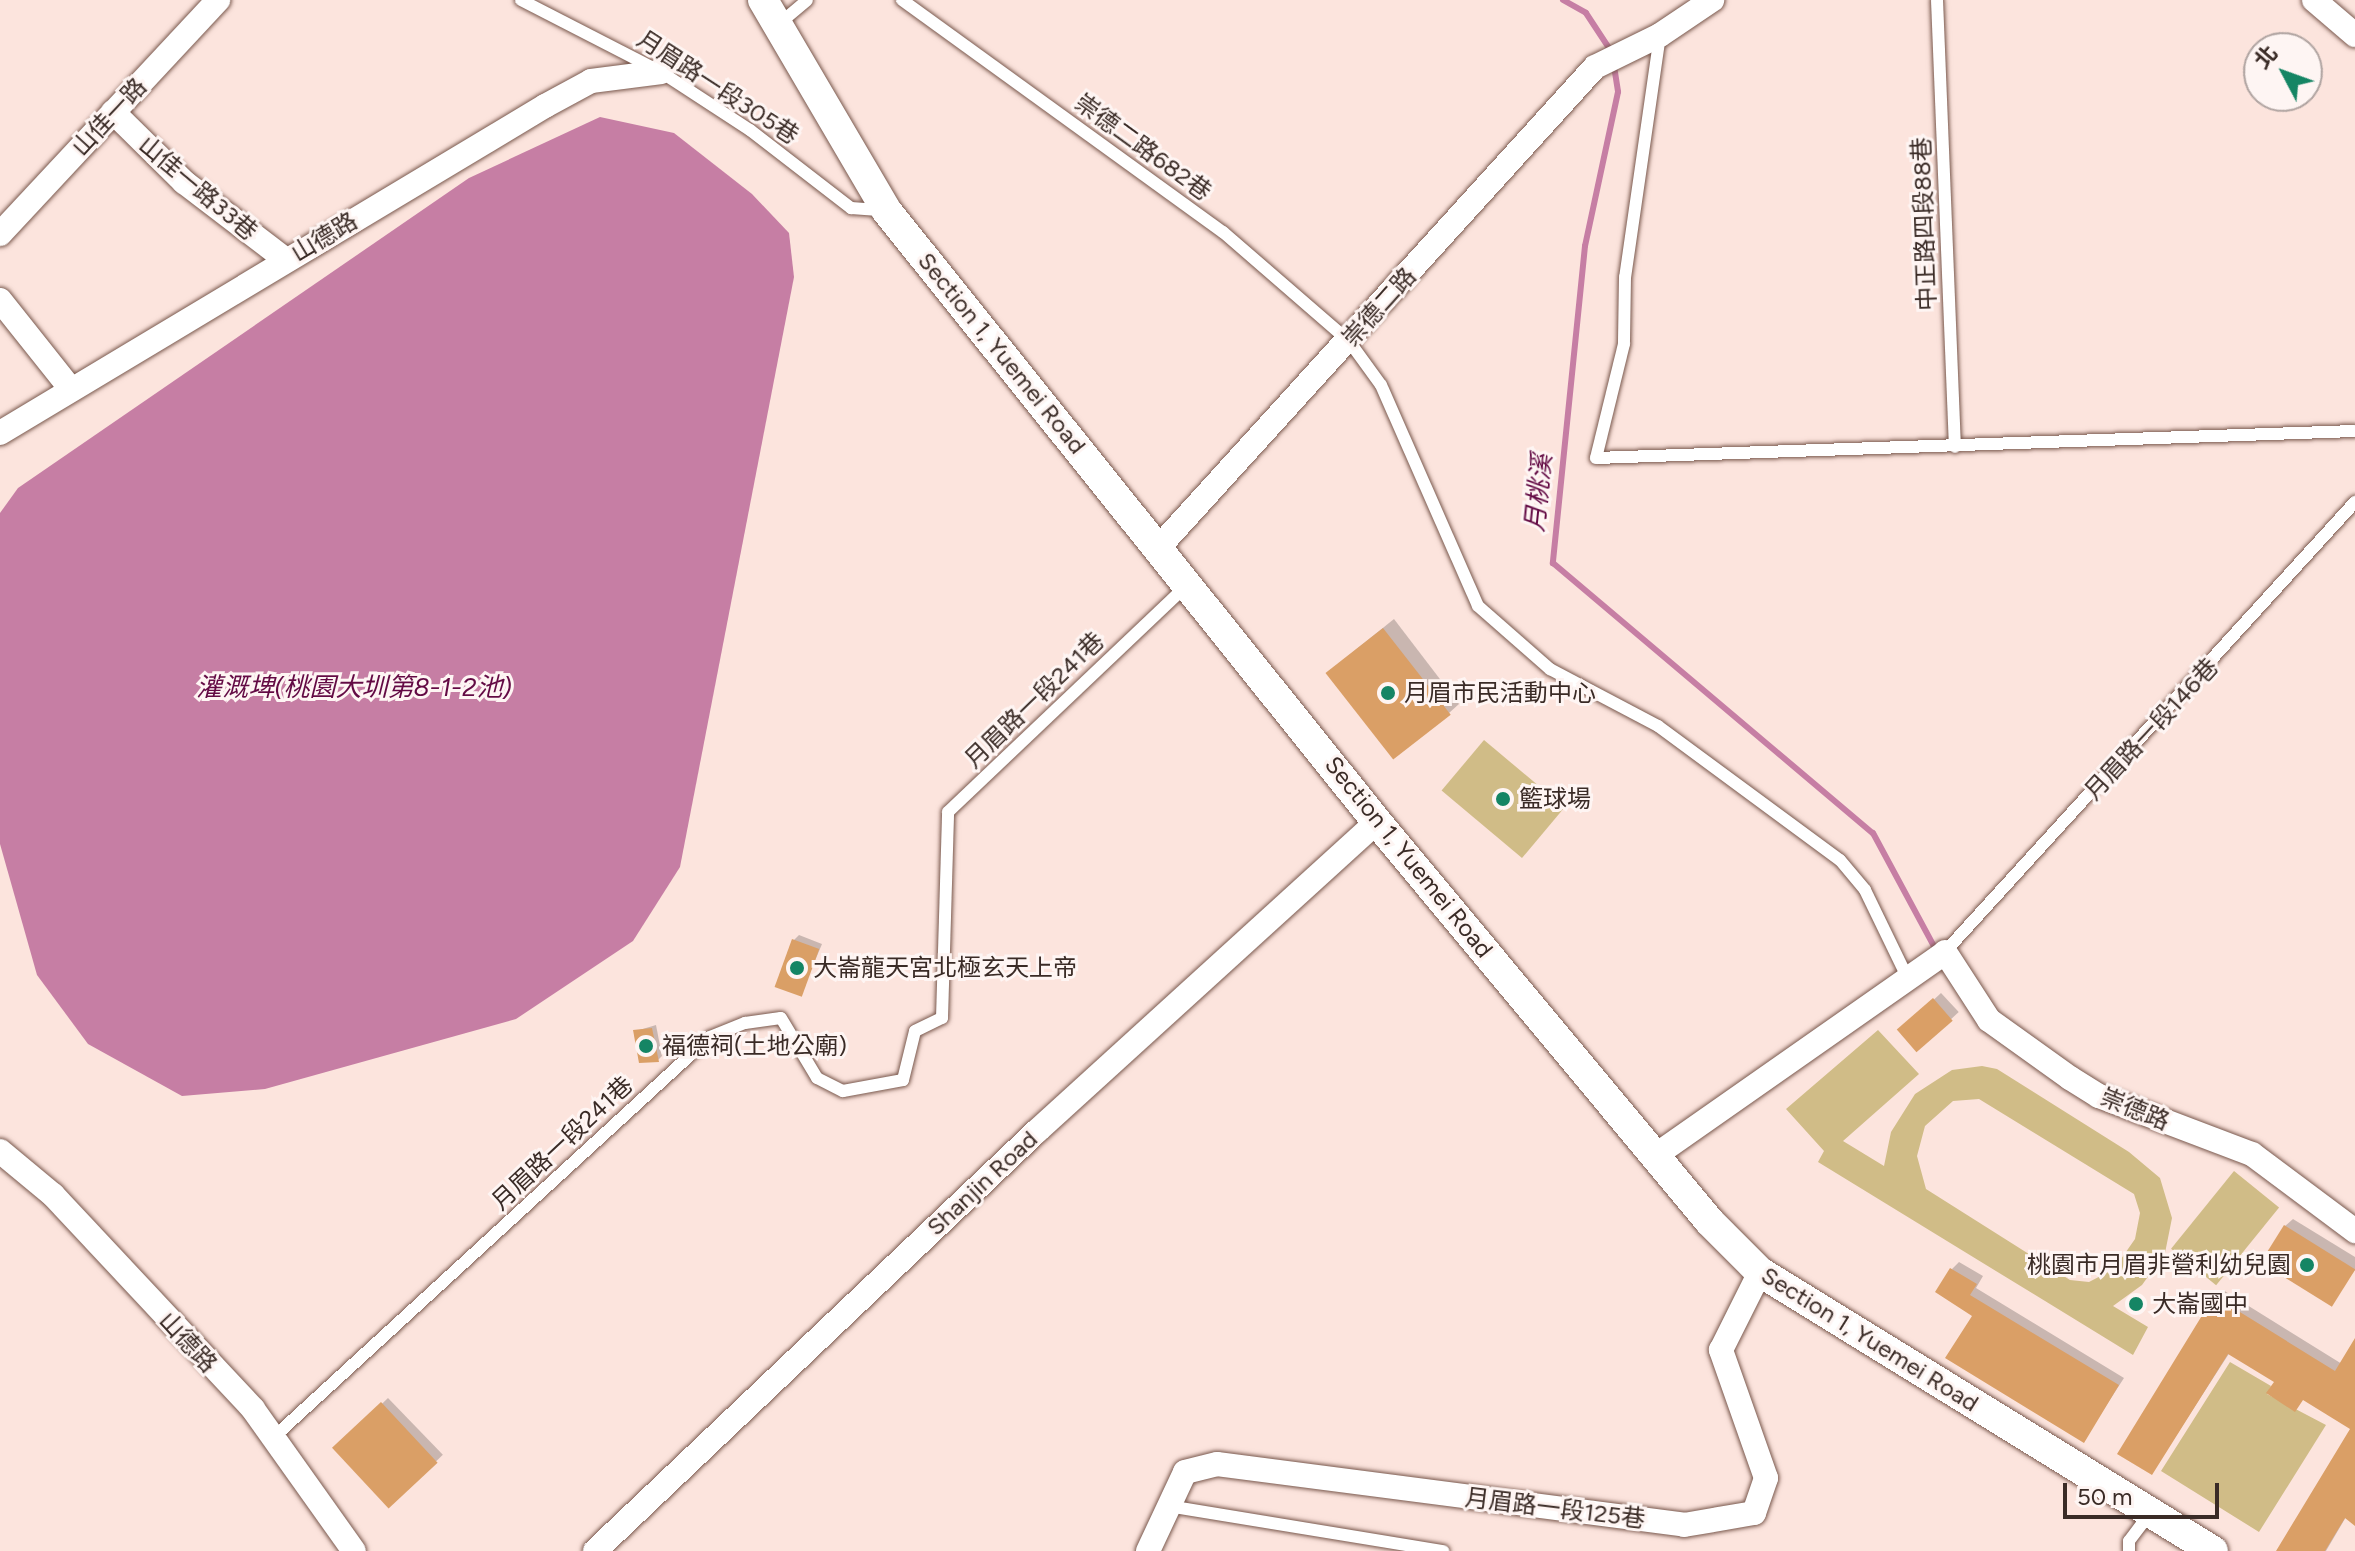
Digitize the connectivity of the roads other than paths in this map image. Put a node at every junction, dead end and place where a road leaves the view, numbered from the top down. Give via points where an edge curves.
1 (218, 0) edge
2 (521, 0) edge
3 (807, 0) edge
4 (902, 0) edge
5 (1712, 0) edge
6 (1937, 0) edge
7 (2314, 0) edge
8 (771, 12) edge
9 (1660, 35) junction
10 (2355, 35) edge
11 (661, 72) junction
12 (113, 112) junction
13 (886, 210) junction
14 (0, 234) edge
15 (286, 260) junction
16 (0, 300) edge
17 (1349, 341) junction
18 (70, 388) junction
19 (2355, 431) edge
20 (0, 433) edge
21 (1955, 447) junction
22 (2355, 502) edge
23 (1160, 546) junction
24 (1189, 583) junction
25 (1377, 822) junction
26 (1944, 953) junction
27 (1912, 974) junction
28 (0, 1151) edge
29 (1656, 1155) junction
30 (2355, 1231) edge
31 (1760, 1272) junction
32 (275, 1436) junction
33 (1168, 1506) junction
34 (2151, 1513) junction
35 (1395, 1548) edge
36 (354, 1551) edge
37 (595, 1551) edge
38 (1148, 1551) edge
39 (1443, 1551) edge
40 (2129, 1551) edge
41 (2213, 1551) edge

1 - 12 street, 山佳一路
2 - 11 lane, 月眉路一段305巷
3 - 8 lane
4 - 17 lane, 崇德二路682巷 via 1223,232
5 - 9 street
6 - 21 lane, 中正路四段88巷
7 - 10 street
8 - 13 street, Section 1, Yuemei Road
9 - 17 street, 崇德二路 via 1595,67
9 - 21 lane via 1625,277 1624,344 1596,458
11 - 13 lane, 月眉路一段305巷 via 750,130 851,208
11 - 15 street, 山德路 via 591,81
12 - 14 street, 山佳一路
12 - 15 street, 山佳一路33巷 via 184,182
13 - 23 street, Section 1, Yuemei Road
15 - 18 street, 山德路
16 - 18 street
17 - 23 street, 崇德二路
17 - 27 lane, 崇德二路682巷 via 1381,385 1478,606 1550,669 1658,726 1840,860 1865,890
18 - 20 street, 山德路
19 - 21 lane
22 - 26 lane, 月眉路一段146巷
23 - 24 street, Section 1, Yuemei Road
24 - 25 street, Section 1, Yuemei Road
24 - 32 lane, 月眉路一段241巷 via 948,812 942,1018 915,1031 903,1080 843,1091 830,1085 817,1078 781,1018 745,1023 710,1037
25 - 29 street, Section 1, Yuemei Road
25 - 37 street, Shanjin Road via 1037,1131
26 - 27 street
26 - 30 street, 崇德路 via 1989,1020 2070,1078 2099,1096 2252,1154
27 - 29 street
28 - 32 street, 山德路 via 53,1195
29 - 31 street, Section 1, Yuemei Road
31 - 33 street, 月眉路一段125巷 via 1721,1350 1766,1478 1754,1513 1684,1525 1217,1464 1185,1472
31 - 34 street, Section 1, Yuemei Road
32 - 36 street, 山德路 via 305,1488
33 - 35 lane
33 - 38 street, 月眉路一段125巷
34 - 40 lane via 2129,1541
34 - 41 street, Section 1, Yuemei Road
35 - 39 lane

